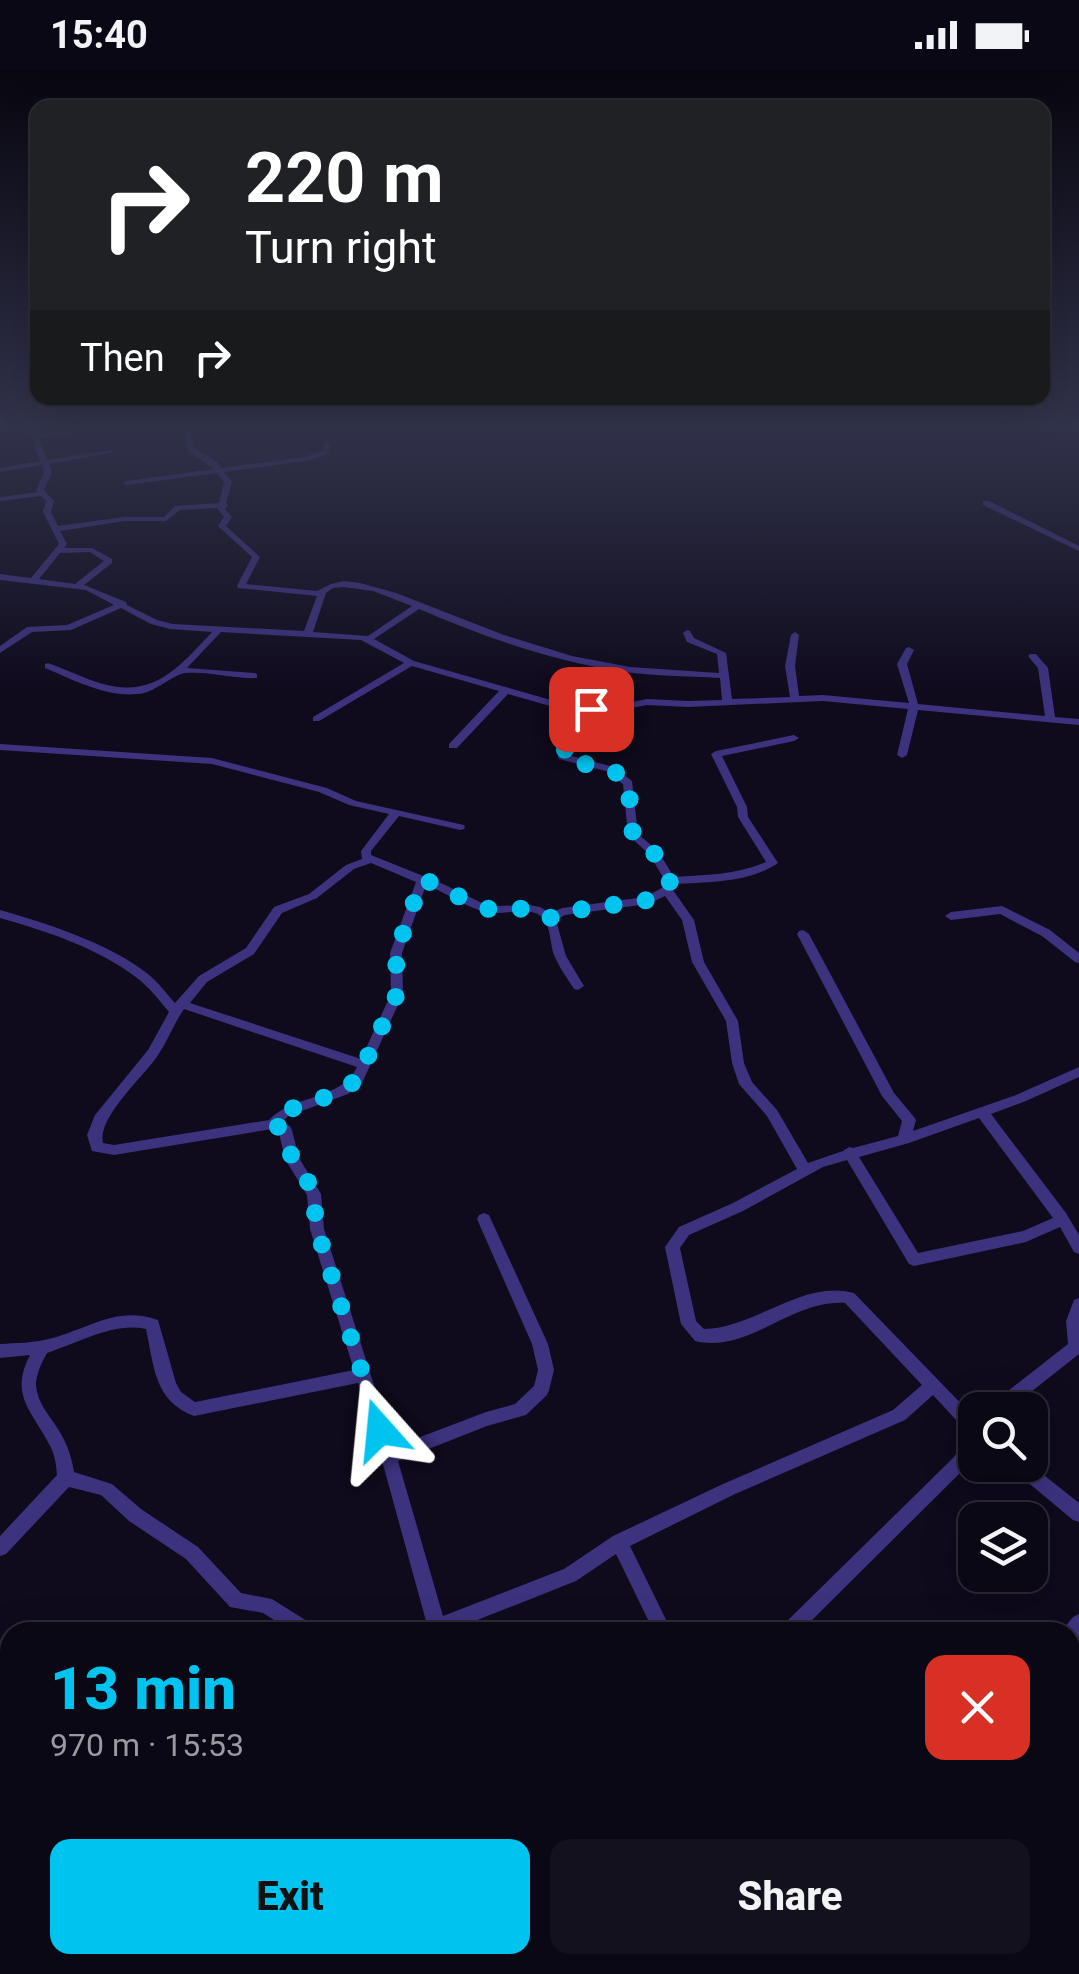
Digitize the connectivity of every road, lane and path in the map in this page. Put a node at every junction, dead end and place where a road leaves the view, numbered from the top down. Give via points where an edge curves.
1 (51, 517) edge
2 (168, 517) edge
3 (227, 517) edge
4 (1015, 517) edge
5 (58, 529) junction
6 (1079, 549) edge
7 (60, 551) junction
8 (0, 577) edge
9 (33, 580) junction
10 (78, 586) junction
11 (324, 590) junction
12 (123, 604) junction
13 (418, 606) junction
14 (217, 632) junction
15 (687, 633) dead end
16 (307, 635) junction
17 (795, 635) dead end
18 (369, 639) junction
19 (0, 650) edge
20 (908, 650) dead end
21 (1033, 656) dead end
22 (411, 664) junction
23 (48, 666) dead end
24 (181, 670) junction
25 (254, 676) dead end
26 (724, 676) junction
27 (506, 690) junction
28 (795, 699) junction
29 (727, 700) junction
30 (914, 705) junction
31 (591, 709) junction
32 (1050, 718) junction
33 (316, 719) dead end
34 (1079, 722) edge
35 (794, 738) dead end
36 (454, 746) dead end
37 (0, 747) edge
38 (902, 755) dead end
39 (396, 814) junction
40 (460, 827) dead end
41 (370, 860) junction
42 (422, 880) junction
43 (669, 886) junction
44 (0, 914) edge
45 (951, 916) dead end
46 (550, 918) junction
47 (803, 934) dead end
48 (1079, 960) edge
49 (578, 986) dead end
50 (178, 1008) junction
51 (363, 1064) junction
52 (1079, 1072) edge
53 (982, 1112) junction
54 (273, 1124) junction
55 (904, 1139) junction
56 (849, 1152) junction
57 (804, 1169) junction
58 (484, 1218) dead end
59 (1062, 1220) junction
60 (1079, 1248) edge
61 (1079, 1304) edge
62 (42, 1347) junction
63 (0, 1352) edge
64 (362, 1375) junction
65 (931, 1387) junction
66 (1018, 1392) edge
67 (958, 1415) edge
68 (390, 1457) junction
69 (958, 1464) edge
70 (66, 1478) junction
71 (1040, 1482) edge
72 (1079, 1514) edge
73 (619, 1542) junction
74 (0, 1548) edge
75 (292, 1622) edge
76 (436, 1622) edge
77 (458, 1622) edge
78 (658, 1622) edge
79 (798, 1622) edge

1 - 5 street
2 - 5 street
3 - 11 street via 222,526 256,557 240,586
4 - 6 street
5 - 7 street
7 - 9 street
7 - 10 street via 92,550 109,561
8 - 9 street
9 - 10 street
10 - 12 street
11 - 13 street via 345,584
11 - 16 street
12 - 14 street via 159,624
12 - 19 street via 68,628 30,629
13 - 18 street
13 - 26 street via 599,664
14 - 16 street
14 - 24 street
15 - 26 street via 720,653
16 - 18 street
17 - 28 street
18 - 22 street
20 - 30 street via 902,664
21 - 32 street via 1044,668
22 - 27 street
22 - 33 street
23 - 24 street via 128,694 158,687
24 - 25 street
26 - 29 street
27 - 31 street
27 - 36 street
28 - 29 street
28 - 30 street
29 - 31 street
30 - 32 street
30 - 38 street
31 - 43 street via 568,737 563,757 610,768 628,782 633,836 654,853
32 - 34 street
35 - 43 street via 716,754 743,817 772,862
37 - 39 street via 212,760
39 - 40 street
39 - 41 street via 366,850
41 - 42 street
41 - 50 street via 278,910 250,950 203,978
42 - 46 street via 484,908 532,907
42 - 51 street via 396,953 397,994
43 - 46 street via 648,900
43 - 57 street via 688,920 698,962 732,1020 746,1084 772,1113
44 - 50 street via 117,961
45 - 48 street via 1002,910
46 - 49 street via 560,956
47 - 55 street via 909,1120
50 - 51 street
50 - 54 street via 102,1116 94,1134 97,1147 114,1150
51 - 54 street via 343,1091 293,1107
52 - 53 street
53 - 55 street
53 - 59 street
54 - 64 street via 284,1130 312,1188 317,1229
55 - 56 street
56 - 57 street
56 - 59 street via 914,1260 1026,1236
57 - 65 street via 678,1237 671,1253 692,1331 730,1334 840,1294
58 - 68 street via 540,1344 546,1370 541,1390 520,1410
59 - 60 street
61 - 66 street via 1076,1346
62 - 63 street
62 - 64 street via 148,1322 169,1390 194,1409
62 - 70 street via 23,1370 18,1398 55,1441
64 - 68 street
65 - 67 street
65 - 73 street via 899,1416
68 - 76 street
69 - 79 street
70 - 74 street
70 - 75 street via 106,1489 192,1553 236,1600 266,1605
71 - 72 street
73 - 77 street via 570,1576
73 - 78 street

